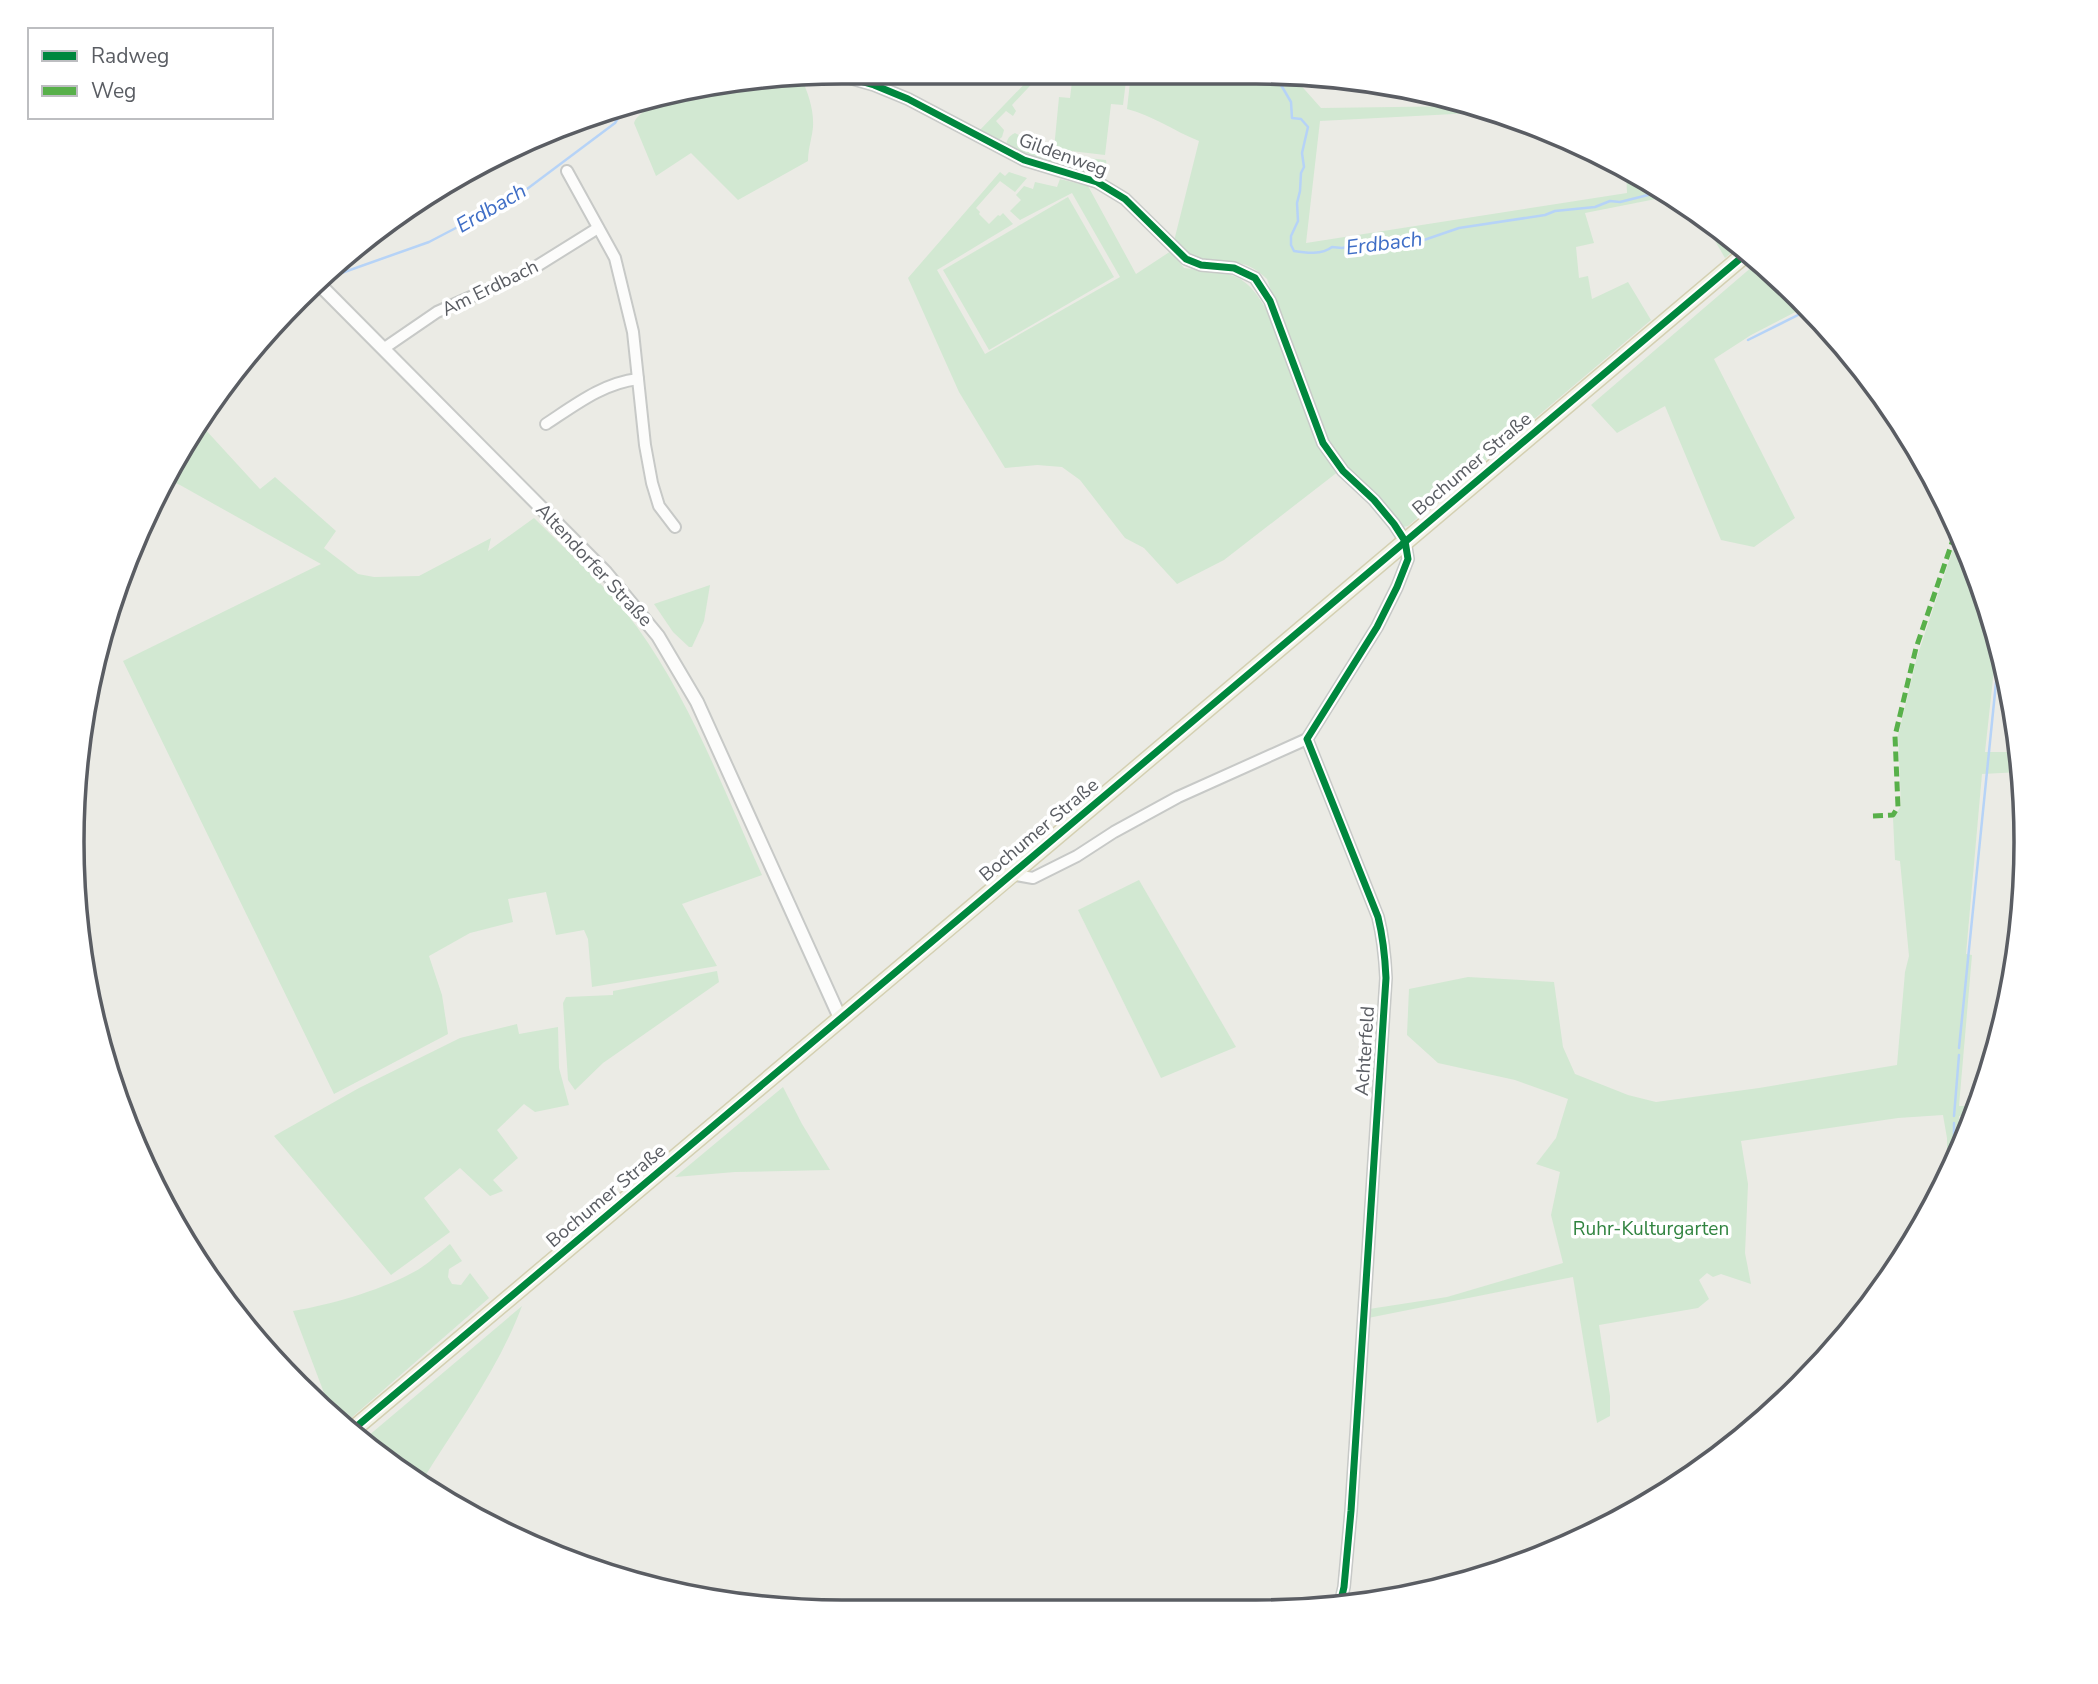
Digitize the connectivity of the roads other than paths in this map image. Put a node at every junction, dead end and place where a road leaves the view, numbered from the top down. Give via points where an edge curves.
1 (870, 84) edge
2 (567, 171) dead end
3 (598, 228) junction
4 (1740, 259) edge
5 (324, 289) edge
6 (383, 349) junction
7 (638, 379) junction
8 (546, 424) dead end
9 (675, 527) dead end
10 (1405, 541) junction
11 (1307, 739) junction
12 (1010, 874) junction
13 (841, 1020) junction
14 (358, 1425) edge
15 (1342, 1595) edge

1 - 10 street, Gildenweg via 1024,160 1097,182 1125,199 1186,259 1234,268 1255,278 1270,301 1323,443
2 - 3 street
3 - 6 street, Am Erdbach via 529,271 437,312
3 - 7 street via 615,258 625,292
4 - 10 main road, Bochumer Straße
5 - 6 street, Altendorfer Straße
6 - 13 street, Altendorfer Straße via 606,573 658,636 701,711
7 - 8 street via 594,393
7 - 9 street via 655,496
10 - 11 street via 1408,559 1397,587
10 - 12 main road, Bochumer Straße
11 - 12 street via 1178,797 1032,878
11 - 15 street, Achterfeld via 1378,917 1386,978
12 - 13 main road, Bochumer Straße
13 - 14 main road, Bochumer Straße

